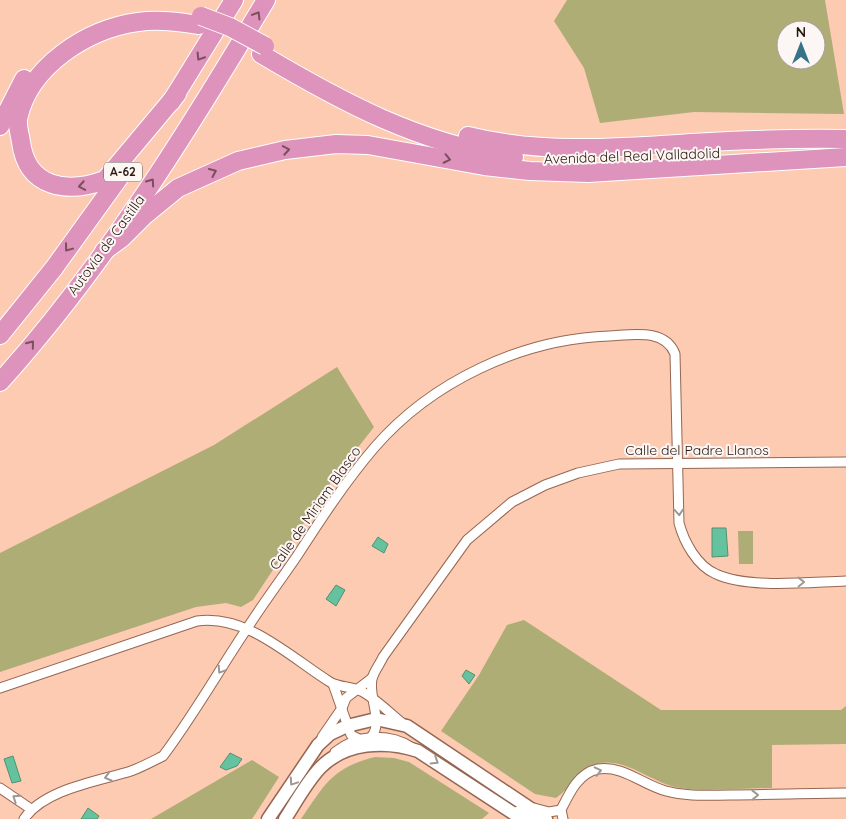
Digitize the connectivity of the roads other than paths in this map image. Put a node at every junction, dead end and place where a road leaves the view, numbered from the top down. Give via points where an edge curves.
1 (234, 0) edge
2 (266, 0) edge
3 (200, 21) junction
4 (263, 50) junction
5 (177, 94) junction
6 (0, 124) edge
7 (846, 139) edge
8 (846, 151) edge
9 (846, 157) edge
10 (104, 251) junction
11 (0, 335) edge
12 (0, 382) edge
13 (846, 462) edge
14 (678, 464) junction
15 (846, 582) edge
16 (246, 629) junction
17 (372, 678) junction
18 (333, 684) junction
19 (0, 688) edge
20 (355, 689) junction
21 (371, 698) junction
22 (342, 708) junction
23 (376, 719) junction
24 (347, 726) junction
25 (406, 726) junction
26 (371, 737) junction
27 (357, 743) junction
28 (318, 745) junction
29 (418, 751) junction
30 (0, 788) edge
31 (846, 793) edge
32 (31, 809) junction
33 (508, 810) junction
34 (562, 815) edge
35 (548, 817) edge
36 (24, 819) edge
37 (268, 819) edge
38 (285, 819) edge
39 (522, 819) edge
40 (533, 819) edge

1 -> 5 highway, Autovía de Castilla / A-62
10 -> 2 highway, Autovía de Castilla / A-62 via 221,76
3 - 4 highway
5 -> 3 highway via 105,180 79,188 55,187 35,174 22,154 18,120 30,88 52,61 101,31 137,22
3 - 6 highway via 176,13 136,14 99,22 44,55 22,82
4 - 7 highway, Avenida del Real Valladolid via 386,110 425,125 512,145 586,148 749,139
4 - 8 highway, Avenida del Real Valladolid via 342,100 385,121 423,136 491,154 532,160 585,161 750,152
5 -> 11 highway, Autovía de Castilla / A-62 via 98,209
10 -> 9 highway via 178,188 238,161 285,150 336,144 368,145 484,166 588,173
12 -> 10 highway, Autovía de Castilla / A-62
13 - 14 street, Calle del Padre Llanos
14 -> 15 street via 683,538 692,554 714,574 739,582
14 - 16 street, Calle de Miriam Blasco via 675,354 665,339 653,335 600,336 535,347 505,358 446,387 418,406 374,447 339,492
14 - 17 street, Calle del Padre Llanos via 620,464 578,473 512,502 467,540 425,595
16 - 18 street
16 - 19 street via 222,620 197,621
16 -> 32 street, Calle de Miriam Blasco via 163,756 134,770 68,789
17 - 20 street, Calle del Padre Llanos
17 - 21 street, Calle del Padre Llanos
18 - 20 street
18 - 22 street
20 - 21 street
20 - 22 street
21 - 23 street, Calle del Padre Llanos
21 - 25 street
22 - 24 street
22 - 28 street
23 - 24 street
23 - 25 street
23 - 26 street via 375,733
24 - 27 street
24 - 28 street via 330,734
25 - 35 street
26 - 27 street
26 - 29 street via 399,739
27 - 29 street via 390,744
27 - 38 street via 321,767
28 -> 37 street
29 -> 33 street
32 -> 30 street
34 -> 31 street via 578,781 597,770 621,770 665,791 691,796
32 - 36 street, Calle de Miriam Blasco
33 - 39 street
33 - 40 street via 519,811
34 - 35 street

